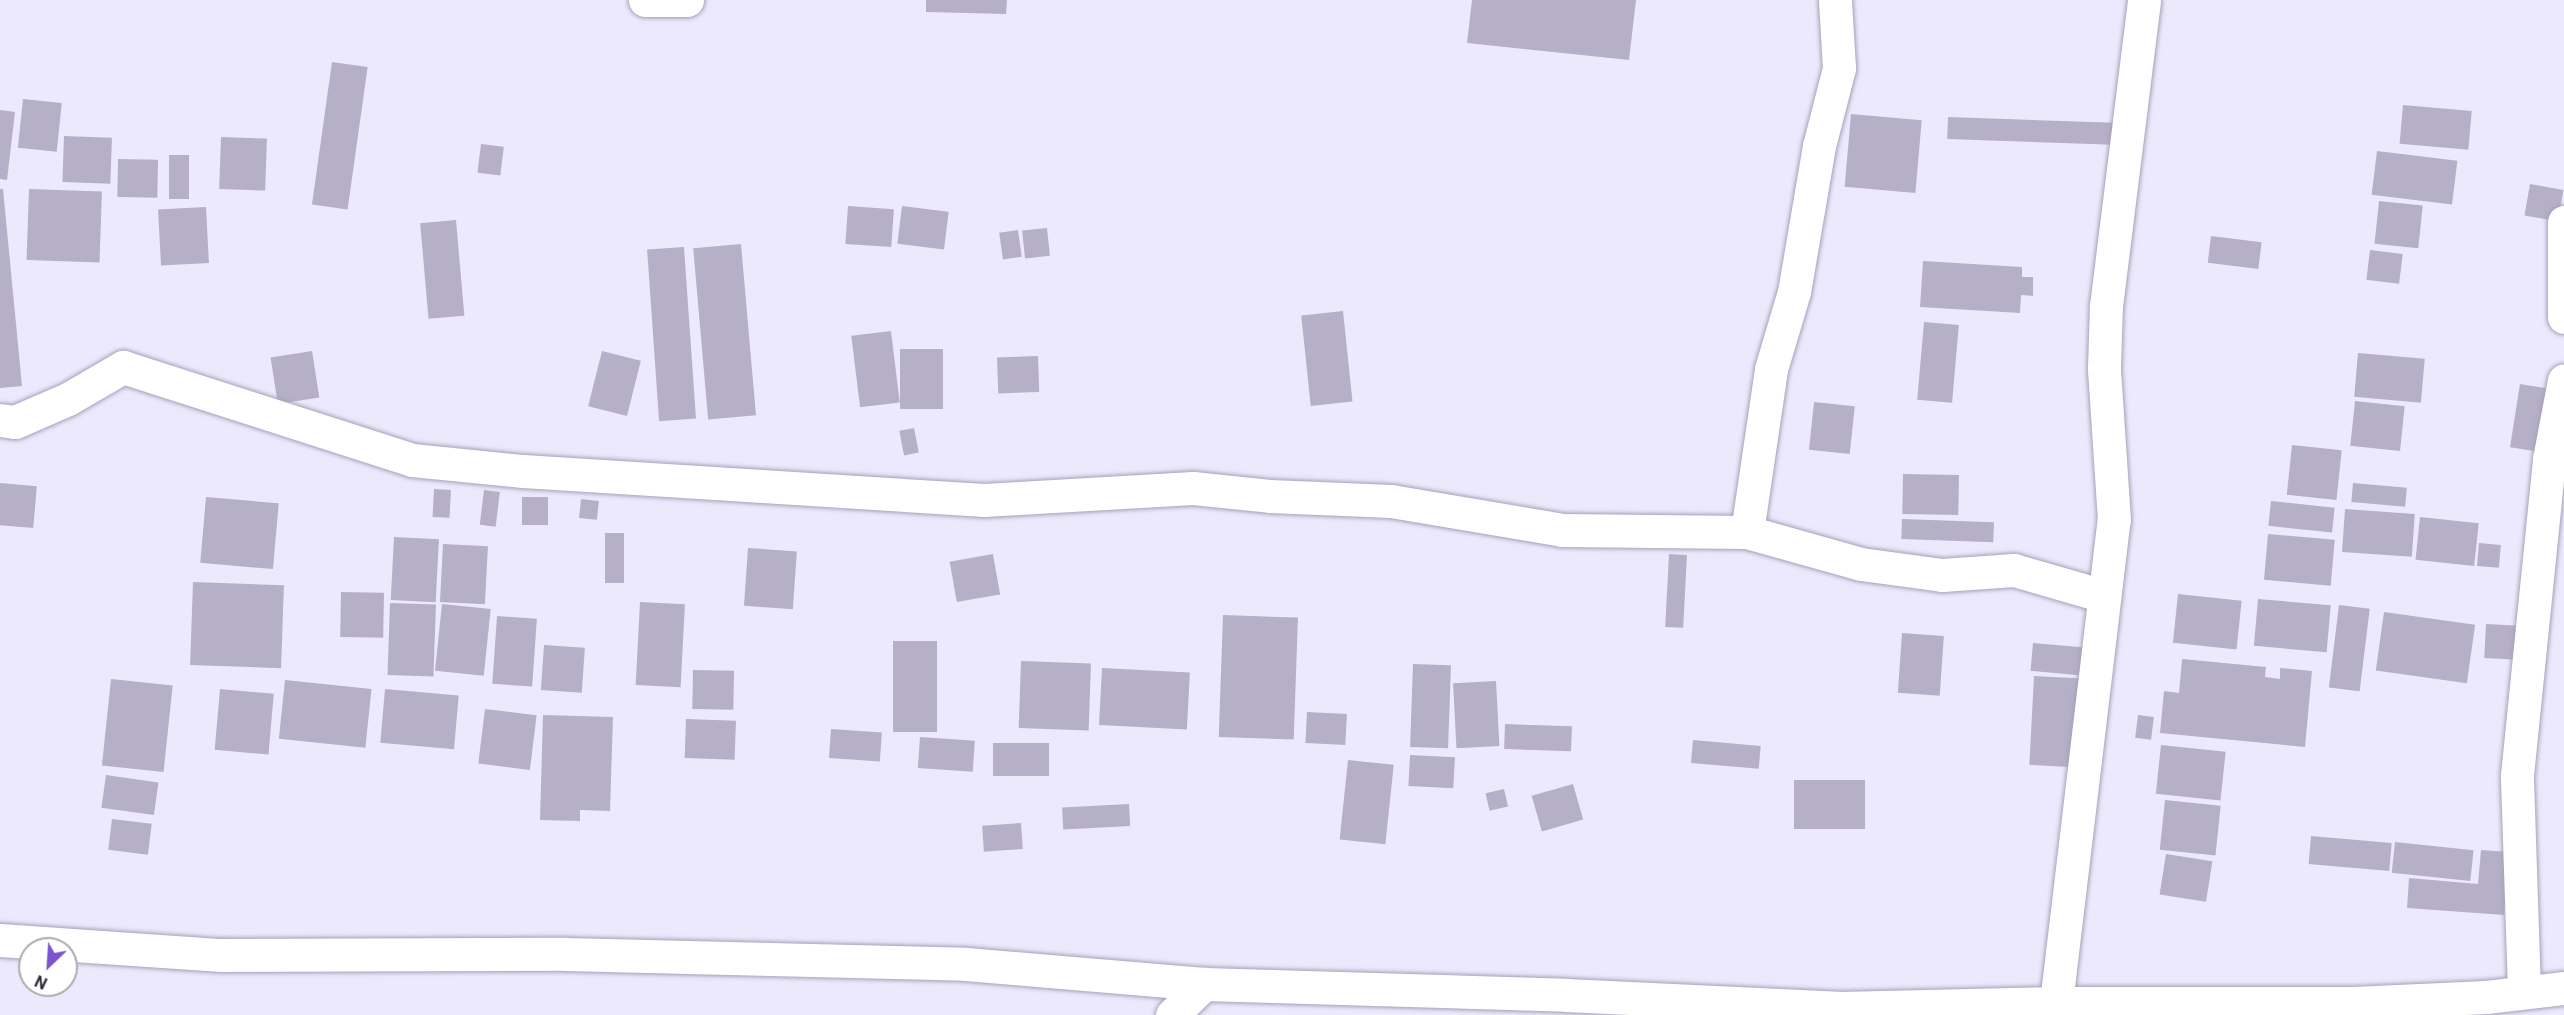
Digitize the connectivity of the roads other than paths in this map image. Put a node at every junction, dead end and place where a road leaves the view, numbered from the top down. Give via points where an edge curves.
1 (645, 0) edge
2 (687, 0) edge
3 (1835, 0) edge
4 (2144, 0) edge
5 (2564, 222) edge
6 (2564, 317) edge
7 (2564, 380) edge
8 (0, 420) edge
9 (1747, 532) junction
10 (2104, 596) junction
11 (0, 940) edge
12 (1204, 984) junction
13 (2564, 988) edge
14 (2524, 990) junction
15 (2056, 1003) junction
16 (2489, 1006) edge
17 (1172, 1015) edge

1 - 2 street
3 - 9 street via 1839,68 1820,146 1794,292 1771,369
4 - 10 street via 2106,306 2104,368 2114,520
5 - 6 street
7 - 14 street via 2550,459 2517,775
8 - 9 street via 15,422 68,399 123,367 412,460 489,468 984,500 1193,488 1392,501 1562,530
9 - 10 street via 1861,564 1942,575 2014,570
10 - 15 street
11 - 12 street via 221,955 565,954 966,964
12 - 15 street via 1554,994 1838,1008
12 - 17 street
13 - 14 street
14 - 16 street
15 - 16 street

